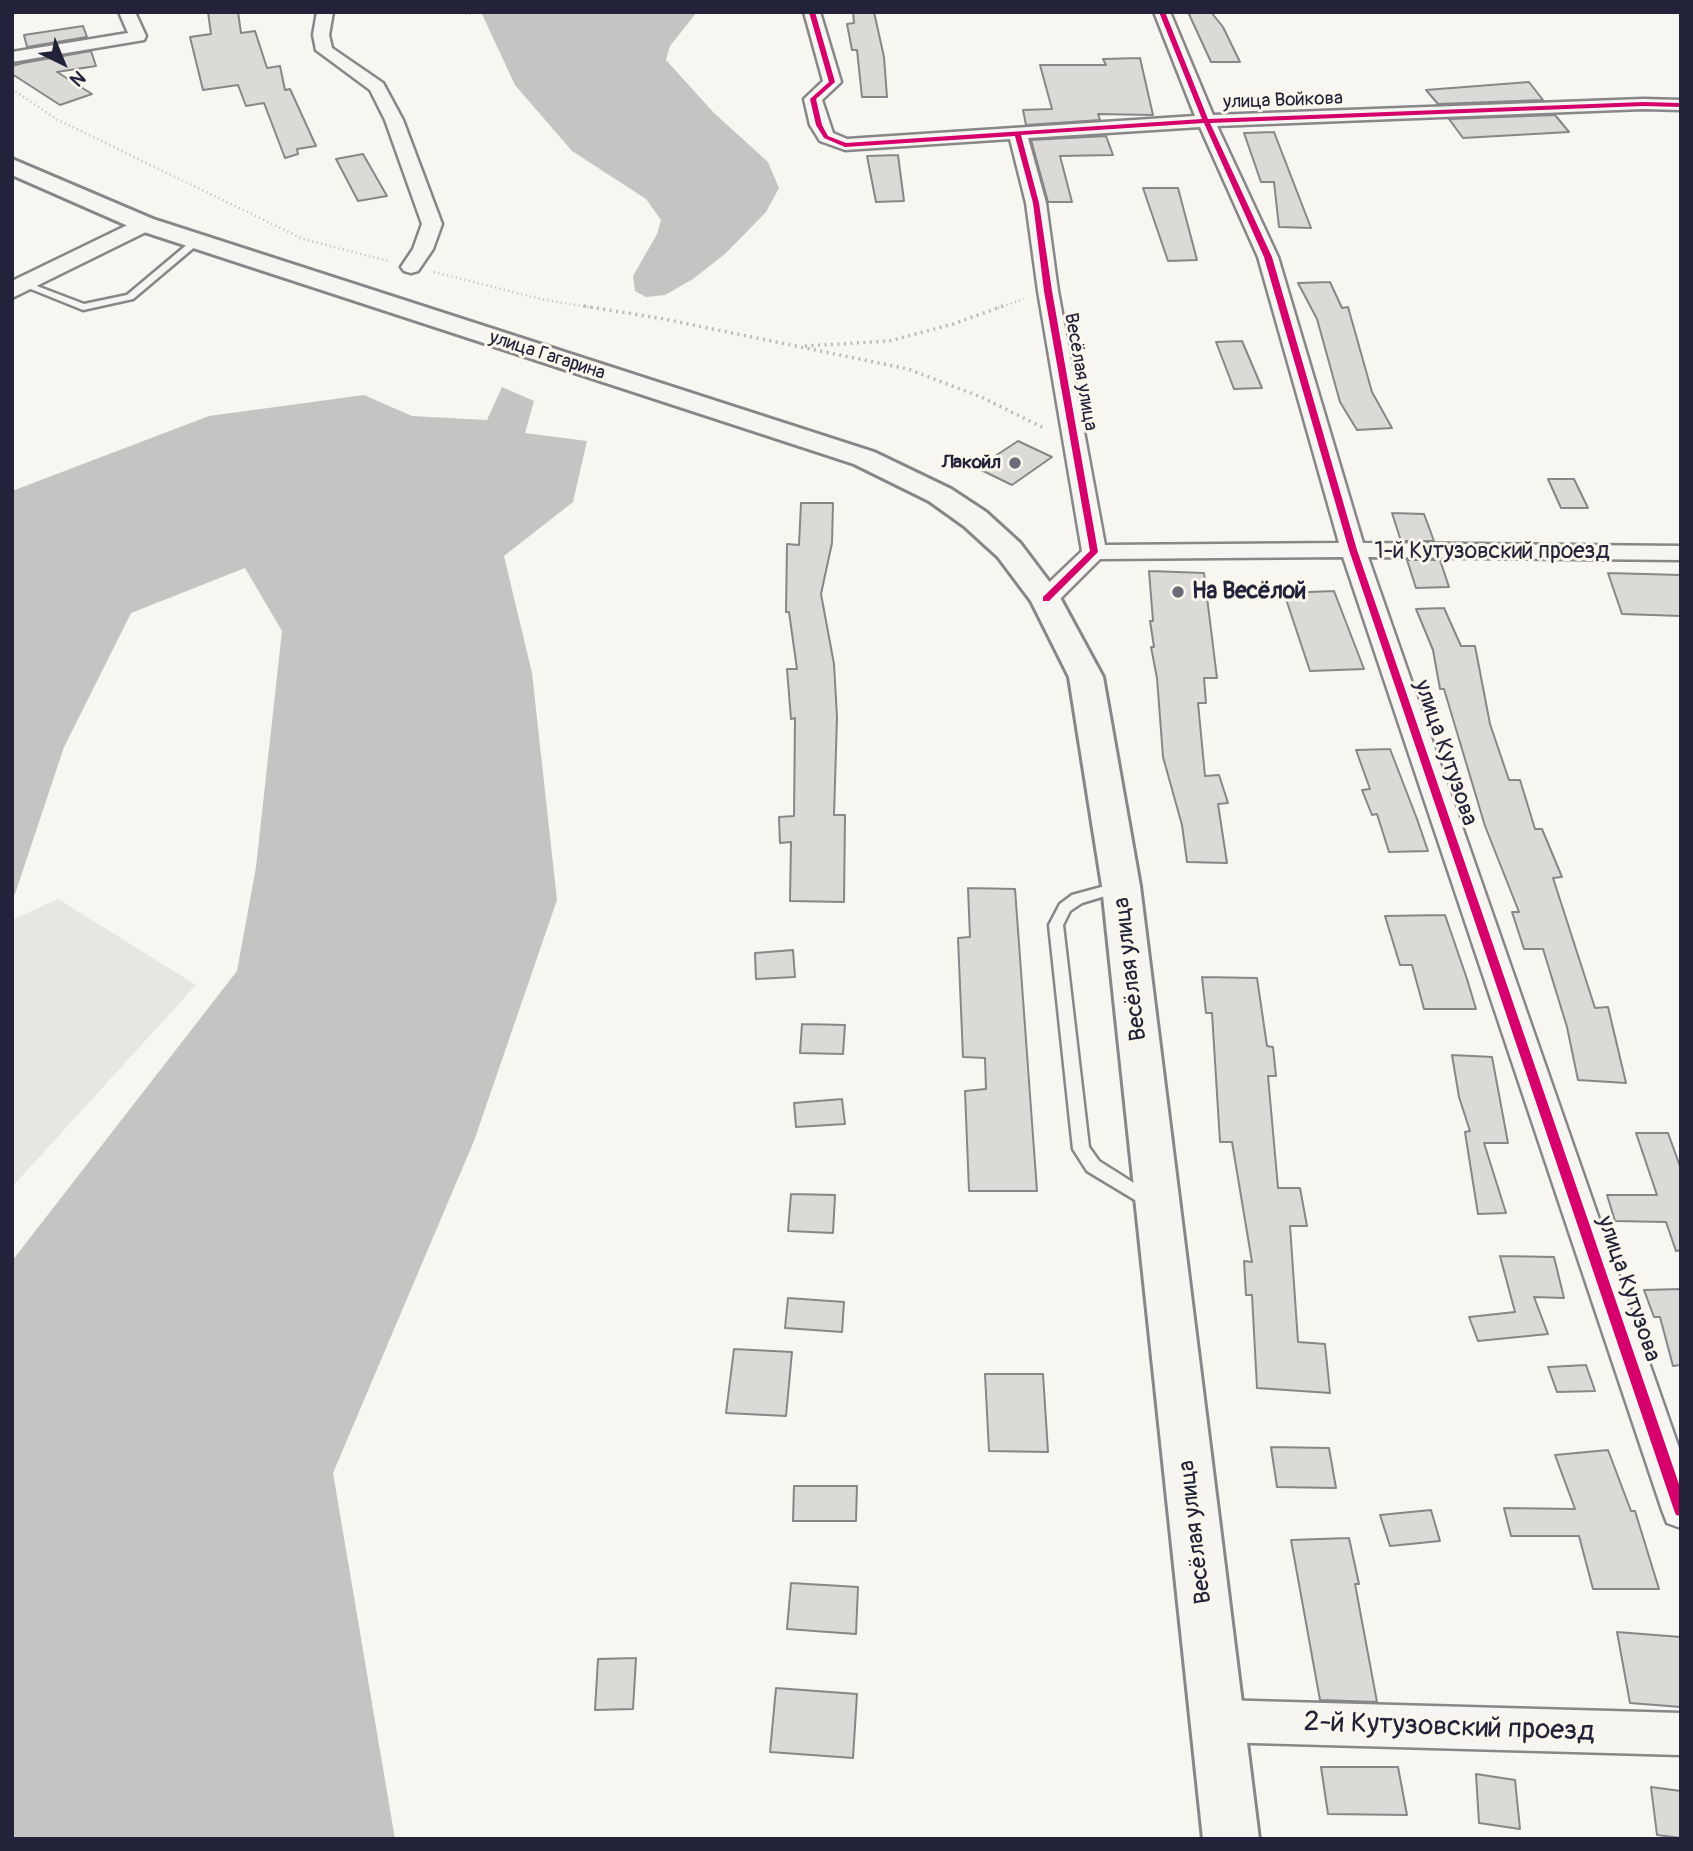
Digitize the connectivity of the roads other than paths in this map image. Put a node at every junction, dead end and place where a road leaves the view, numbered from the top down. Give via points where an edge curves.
1 (127, 12) edge
2 (325, 12) edge
3 (812, 12) edge
4 (1162, 12) edge
5 (12, 57) edge
6 (1681, 105) edge
7 (1206, 121) junction
8 (1017, 133) junction
9 (12, 166) edge
10 (144, 224) junction
11 (198, 240) junction
12 (411, 267) road end
13 (19, 288) edge
14 (1353, 550) junction
15 (1094, 552) junction
16 (1681, 553) edge
17 (1046, 599) junction
18 (1121, 886) junction
19 (1158, 1207) junction
20 (1681, 1510) edge
21 (1217, 1721) junction
22 (1681, 1734) edge
23 (1231, 1839) edge

1 - 5 street via 138,36
2 - 12 street via 324,50 377,87 432,224
3 - 8 street, улица Войкова via 832,82 813,99 826,137 845,145
4 - 7 street, улица Кутузова
6 - 7 street, улица Войкова
7 - 8 street, улица Войкова
7 - 14 street, улица Кутузова via 1268,257
8 - 15 street, Весёлая улица via 1035,203
9 - 10 main road, улица Гагарина
10 - 11 main road, улица Гагарина
10 - 13 street
11 - 13 lane via 130,297 83,307
11 - 17 main road, улица Гагарина via 864,458 940,495 975,519 1009,550
14 - 15 street, 1-й Кутузовский проезд
14 - 16 street, 1-й Кутузовский проезд
14 - 20 street, улица Кутузова
15 - 17 street
17 - 18 main road, Весёлая улица via 1086,677
18 - 19 main road, Весёлая улица
18 - 19 lane via 1077,899 1065,908 1056,925 1079,1140 1094,1166
19 - 21 main road, Весёлая улица
21 - 22 street, 2-й Кутузовский проезд
21 - 23 main road, Весёлая улица

